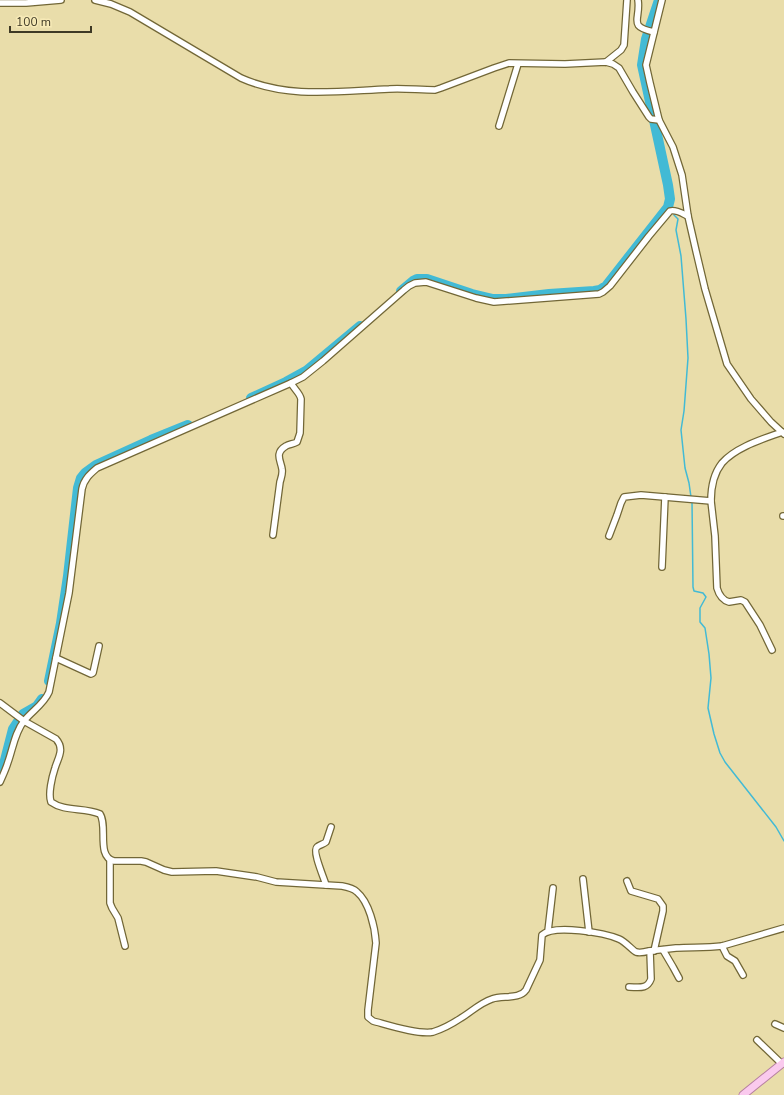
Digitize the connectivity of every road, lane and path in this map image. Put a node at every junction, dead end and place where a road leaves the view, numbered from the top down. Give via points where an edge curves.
1 (62, 0) edge
2 (95, 0) edge
3 (627, 0) edge
4 (638, 0) edge
5 (662, 0) edge
6 (0, 3) edge
7 (650, 31) junction
8 (606, 62) junction
9 (518, 64) junction
10 (655, 119) junction
11 (499, 126) dead end
12 (688, 216) junction
13 (291, 383) junction
14 (783, 433) edge
15 (665, 497) junction
16 (711, 501) junction
17 (273, 535) dead end
18 (609, 536) dead end
19 (662, 567) dead end
20 (99, 646) dead end
21 (772, 650) dead end
22 (56, 658) junction
23 (0, 703) edge
24 (21, 719) junction
25 (0, 782) edge
26 (331, 827) dead end
27 (110, 860) junction
28 (583, 879) dead end
29 (627, 881) dead end
30 (326, 885) junction
31 (553, 888) dead end
32 (784, 928) edge
33 (548, 931) junction
34 (589, 932) junction
35 (125, 946) dead end
36 (722, 946) junction
37 (663, 950) junction
38 (652, 951) junction
39 (742, 975) dead end
40 (679, 978) dead end
41 (629, 987) dead end
42 (775, 1024) dead end
43 (784, 1028) edge
44 (757, 1040) dead end
45 (783, 1063) edge
46 (743, 1095) edge

1 - 6 street
2 - 9 street via 130,12 241,78 275,89 337,93 390,89 435,90 502,65
3 - 8 street via 624,45
4 - 7 street via 637,24
5 - 7 street
7 - 10 street via 646,69
8 - 9 street
8 - 10 street via 619,68 649,117
9 - 11 street
10 - 12 street via 673,147 682,175
12 - 13 street via 670,211 610,286 599,294 494,302 426,282 415,283 323,361
12 - 14 street via 705,289 727,364 751,399
13 - 17 street via 301,400 300,433 298,442 286,446 279,455 282,474
13 - 22 street via 97,468 87,477 82,489 69,593
14 - 16 street via 744,447 723,462 716,473
15 - 16 street
15 - 18 street via 624,497
15 - 19 street
16 - 21 street via 718,592 728,602 746,602
20 - 22 street via 91,674
22 - 24 street via 45,700
23 - 24 street
24 - 25 street
24 - 27 street via 56,739 60,744 60,755 51,785 51,802 62,808 100,814 105,855
26 - 30 street via 326,842 316,849
27 - 30 street via 141,861 172,872 216,871 276,882
27 - 35 street via 110,903 118,918
28 - 34 street
29 - 38 street via 631,891 658,900 663,906
30 - 33 street via 352,888 358,892 366,905 376,943 368,1015 373,1021 401,1028 432,1032 444,1028 488,1000 523,994 540,960 542,935
31 - 33 street
32 - 36 street
33 - 34 street
34 - 38 street via 619,939 636,952
36 - 37 street
36 - 39 street via 727,956 735,961
37 - 38 street
37 - 40 street
38 - 41 street via 649,984 644,987
42 - 43 street
44 - 45 street
45 - 46 main road

